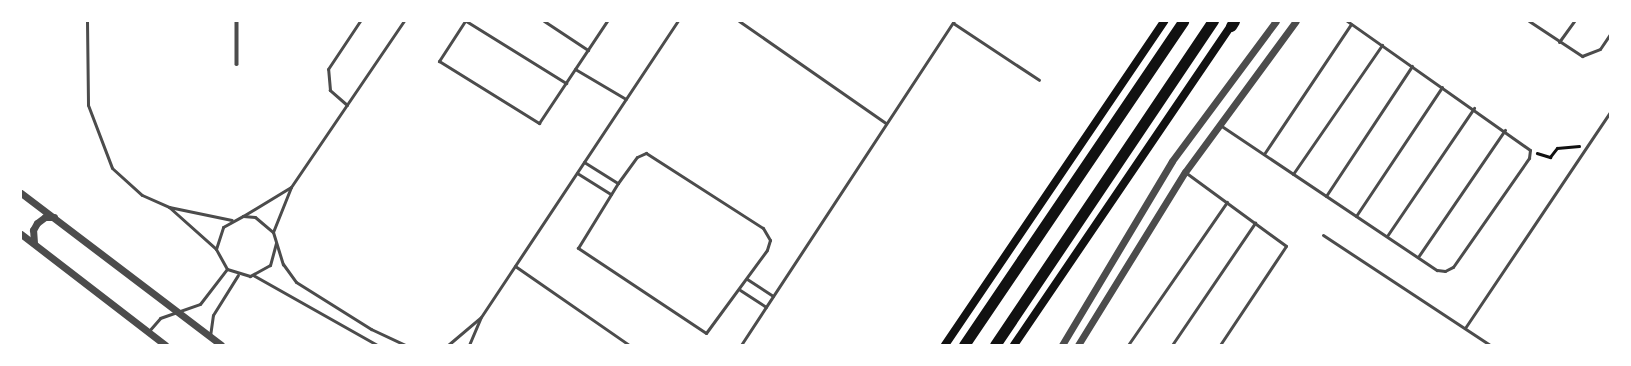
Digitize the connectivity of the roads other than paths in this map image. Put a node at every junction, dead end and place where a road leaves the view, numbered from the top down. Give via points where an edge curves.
1 (87, 21) edge
2 (237, 21) edge
3 (360, 21) edge
4 (404, 21) edge
5 (466, 21) edge
6 (544, 21) edge
7 (607, 21) edge
8 (678, 21) edge
9 (739, 21) edge
10 (1164, 21) edge
11 (1183, 21) edge
12 (1213, 21) edge
13 (1276, 21) edge
14 (1296, 21) edge
15 (1347, 21) edge
16 (1529, 21) edge
17 (1574, 21) edge
18 (953, 22) edge
19 (1233, 23) edge
20 (1352, 24) junction
21 (1610, 34) edge
22 (1559, 42) junction
23 (1382, 45) junction
24 (588, 50) junction
25 (237, 64) dead end
26 (1412, 66) junction
27 (575, 69) junction
28 (1039, 80) dead end
29 (566, 83) junction
30 (1442, 87) junction
31 (626, 99) junction
32 (347, 105) junction
33 (1474, 108) junction
34 (1610, 112) edge
35 (886, 124) junction
36 (1219, 124) junction
37 (1505, 130) junction
38 (1264, 154) junction
39 (584, 162) junction
40 (1185, 172) junction
41 (577, 173) junction
42 (1293, 174) junction
43 (618, 183) junction
44 (291, 187) junction
45 (21, 193) edge
46 (611, 194) junction
47 (1326, 196) junction
48 (1226, 202) junction
49 (169, 207) junction
50 (243, 216) junction
51 (1356, 216) junction
52 (54, 218) junction
53 (232, 220) junction
54 (1255, 223) junction
55 (273, 232) junction
56 (21, 234) edge
57 (1323, 235) dead end
58 (1387, 236) junction
59 (34, 243) junction
60 (276, 243) junction
61 (216, 249) junction
62 (1418, 257) junction
63 (515, 266) junction
64 (227, 269) junction
65 (238, 275) junction
66 (253, 275) junction
67 (747, 279) junction
68 (740, 290) junction
69 (773, 296) junction
70 (766, 307) junction
71 (179, 313) junction
72 (481, 317) junction
73 (1464, 328) junction
74 (148, 332) junction
75 (210, 336) junction
76 (165, 345) edge
77 (221, 345) edge
78 (377, 345) edge
79 (405, 345) edge
80 (448, 345) edge
81 (469, 345) edge
82 (629, 345) edge
83 (741, 345) edge
84 (945, 345) edge
85 (964, 345) edge
86 (995, 345) edge
87 (1014, 345) edge
88 (1062, 345) edge
89 (1078, 345) edge
90 (1128, 345) edge
91 (1172, 345) edge
92 (1220, 345) edge
93 (1490, 345) edge

1 - 49 lane via 88,105 112,168 142,195
2 - 25 street
3 - 32 lane via 328,69 330,90
4 - 32 lane
5 - 29 lane
5 - 29 lane via 439,61 539,123
6 - 24 lane
7 - 24 lane
8 - 31 lane
9 - 35 lane
10 - 84 main road
11 - 85 highway
12 - 86 highway
13 - 88 street via 1172,162
14 - 36 street
15 - 20 lane
16 - 22 lane
17 - 22 lane
18 - 28 lane
18 - 35 lane
19 - 87 main road
20 - 23 lane
20 - 38 lane
21 - 22 lane via 1600,49 1587,56 1577,55
23 - 26 lane
23 - 42 lane
24 - 27 lane
26 - 30 lane
26 - 47 lane
27 - 29 lane
27 - 31 lane
30 - 33 lane
30 - 51 lane
31 - 39 lane
32 - 44 lane
33 - 37 lane
33 - 58 lane
34 - 73 lane
35 - 69 lane
36 - 38 lane
36 - 40 street
37 - 62 lane
37 - 62 lane via 1530,150 1529,158 1453,267 1445,271 1437,270
38 - 42 lane
39 - 41 lane
39 - 43 lane
40 - 48 lane
40 - 89 street
41 - 46 lane
41 - 63 lane
42 - 47 lane
43 - 46 lane
43 - 67 lane via 637,157 646,153 763,228 770,240 767,250
44 - 50 lane
44 - 55 lane
45 - 52 street
46 - 68 lane via 579,244 581,252 706,333
47 - 51 lane
48 - 54 lane
48 - 90 lane
49 - 53 lane
49 - 61 lane
50 - 53 lane
50 - 55 lane via 265,223
51 - 58 lane
52 - 59 street via 45,217 37,223 33,230
52 - 71 street
53 - 61 lane via 220,232
54 - 91 lane
54 - 92 lane via 1286,246
55 - 60 lane
56 - 59 street
57 - 73 lane
58 - 62 lane
59 - 74 street
60 - 66 lane via 270,265
60 - 79 lane via 283,264 296,282 371,329
61 - 64 lane
63 - 72 lane
63 - 82 lane
64 - 65 lane
64 - 71 lane via 200,304
65 - 66 lane
65 - 75 lane via 213,315
66 - 78 lane
67 - 68 lane
67 - 69 lane
68 - 70 lane
69 - 70 lane
70 - 83 lane
71 - 74 lane via 160,318
71 - 75 street
72 - 80 lane
72 - 81 lane
73 - 93 lane
74 - 76 street
75 - 77 street

